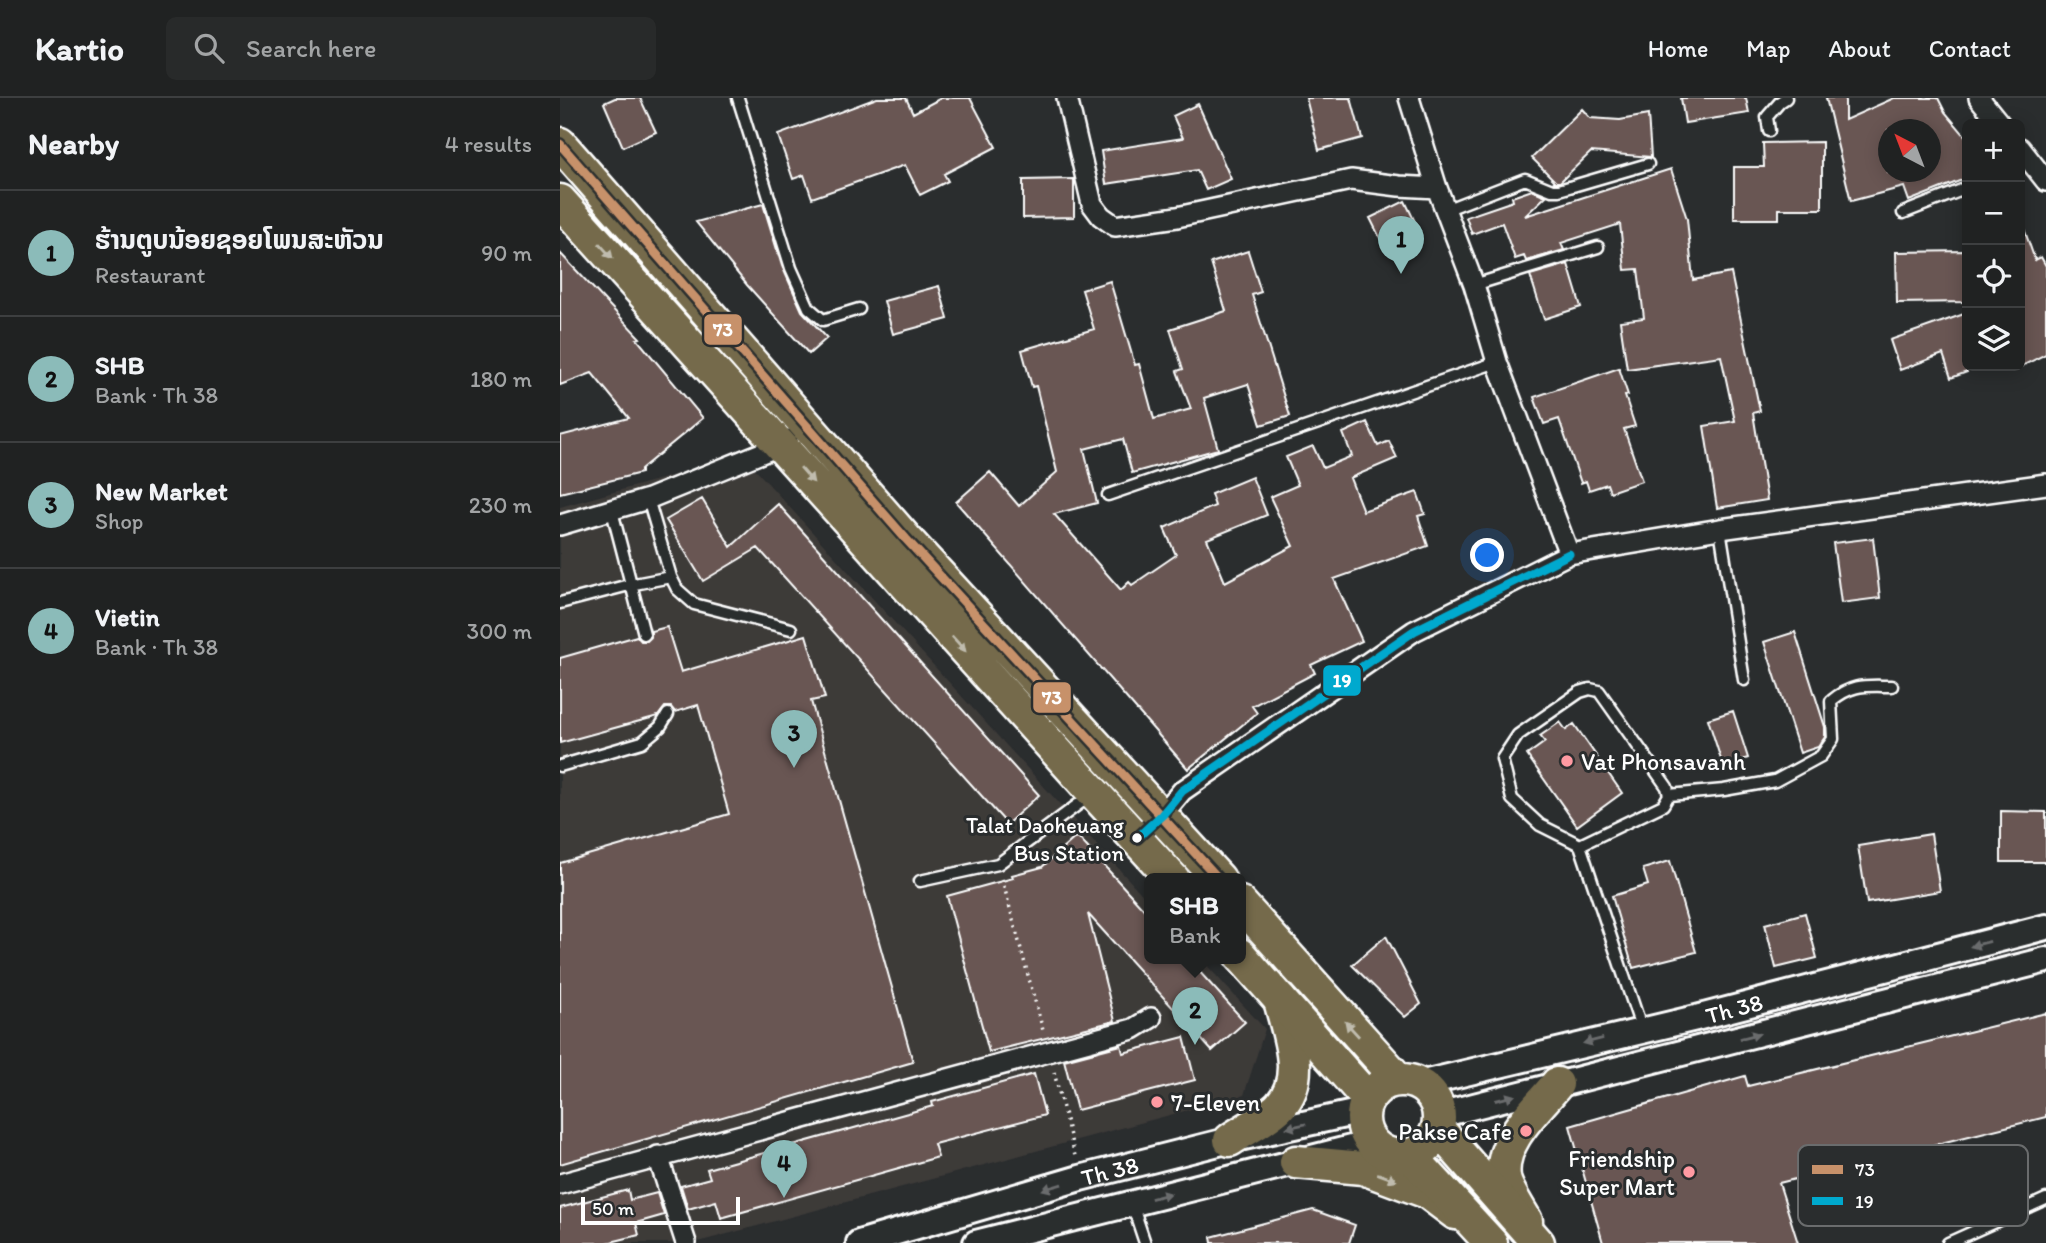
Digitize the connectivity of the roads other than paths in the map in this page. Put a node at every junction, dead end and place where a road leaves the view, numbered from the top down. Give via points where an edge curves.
1 (738, 98) edge
2 (1067, 98) edge
3 (1409, 98) edge
4 (1786, 98) edge
5 (1979, 98) edge
6 (1996, 119) edge
7 (1769, 131) dead end
8 (563, 145) edge
9 (2025, 158) edge
10 (1648, 164) dead end
11 (2046, 181) edge
12 (1437, 188) junction
13 (1962, 190) edge
14 (560, 201) edge
15 (1445, 210) junction
16 (1903, 214) dead end
17 (1598, 247) dead end
18 (1474, 285) junction
19 (859, 309) dead end
20 (1497, 362) junction
21 (793, 435) junction
22 (2046, 484) edge
23 (1108, 495) dead end
24 (648, 499) junction
25 (612, 511) junction
26 (560, 525) edge
27 (1720, 529) junction
28 (1569, 554) junction
29 (670, 577) junction
30 (629, 585) junction
31 (560, 603) edge
32 (791, 629) dead end
33 (644, 634) dead end
34 (1744, 680) dead end
35 (1892, 686) dead end
36 (668, 714) dead end
37 (560, 766) edge
38 (1094, 793) junction
39 (1669, 795) junction
40 (1162, 816) junction
41 (1137, 838) junction
42 (1580, 845) junction
43 (1169, 873) edge
44 (1214, 873) edge
45 (920, 881) dead end
46 (1246, 908) edge
47 (2046, 927) edge
48 (2046, 960) edge
49 (1246, 961) edge
50 (1280, 1000) junction
51 (1151, 1018) dead end
52 (1696, 1018) junction
53 (1642, 1030) junction
54 (1705, 1047) junction
55 (1408, 1082) junction
56 (1557, 1084) junction
57 (1365, 1105) junction
58 (1438, 1122) junction
59 (1230, 1140) junction
60 (1371, 1143) junction
61 (1410, 1155) junction
62 (658, 1156) junction
63 (1297, 1162) junction
64 (560, 1184) edge
65 (2046, 1199) edge
66 (1132, 1204) junction
67 (2028, 1207) edge
68 (1986, 1226) edge
69 (1485, 1237) edge
70 (1537, 1242) edge
71 (686, 1243) edge
72 (859, 1243) edge
73 (976, 1243) edge
74 (1145, 1243) edge
75 (1948, 1243) edge

1 - 19 lane via 791,268 809,308 822,320
2 - 12 street via 1092,204 1115,226 1351,180
3 - 12 street
4 - 7 lane via 1767,117
5 - 6 street
8 - 21 main road
9 - 11 street
10 - 15 lane via 1559,190 1525,179
12 - 15 street
13 - 16 lane
14 -> 21 main road
15 - 18 street
17 - 18 lane
18 - 20 street
20 - 23 lane
20 - 28 street
21 - 24 street
21 -> 38 main road
21 - 40 main road via 925,559
22 - 27 street
24 - 25 street
24 - 29 lane
25 - 26 street
25 - 30 lane
27 - 28 street
27 - 34 lane
28 - 40 street via 1414,631 1182,791
29 - 30 lane
29 - 32 lane via 694,604
30 - 31 lane
30 - 33 lane
35 - 39 lane via 1844,690 1831,701 1833,739 1821,756 1775,781
36 - 37 lane via 642,742
38 - 41 main road
38 - 45 lane via 998,864
39 - 42 lane via 1663,805
39 - 42 lane via 1599,691 1580,692 1518,735 1502,759 1512,799 1540,825
40 - 41 street
40 - 44 main road
41 - 43 main road
42 - 53 lane
55 -> 46 main road
47 -> 52 street, Th 38
54 -> 48 street, Th 38
49 - 50 main road
50 - 57 main road
50 - 59 main road via 1295,1065 1291,1088 1280,1106
51 - 62 street via 1133,1029
52 - 53 street, Th 38
52 - 54 street
53 -> 55 street, Th 38
54 - 56 street, Th 38
55 - 57 main road via 1381,1085
55 - 58 main road via 1428,1091 1436,1102
58 -> 56 street, Th 38
56 - 70 main road via 1516,1135 1506,1155 1504,1178
57 -> 59 street, Th 38
57 - 60 main road via 1364,1130
58 - 61 main road via 1427,1146
58 - 70 main road
59 -> 72 street, Th 38 via 1080,1178
60 - 61 main road via 1389,1154
60 - 63 street, Th 38
61 - 69 main road
62 - 64 street
62 - 71 street
66 -> 63 street, Th 38
63 -> 69 main road via 1363,1168 1393,1178 1427,1192
65 - 67 lane
66 - 73 street, Th 38
66 - 74 lane
68 - 75 lane

